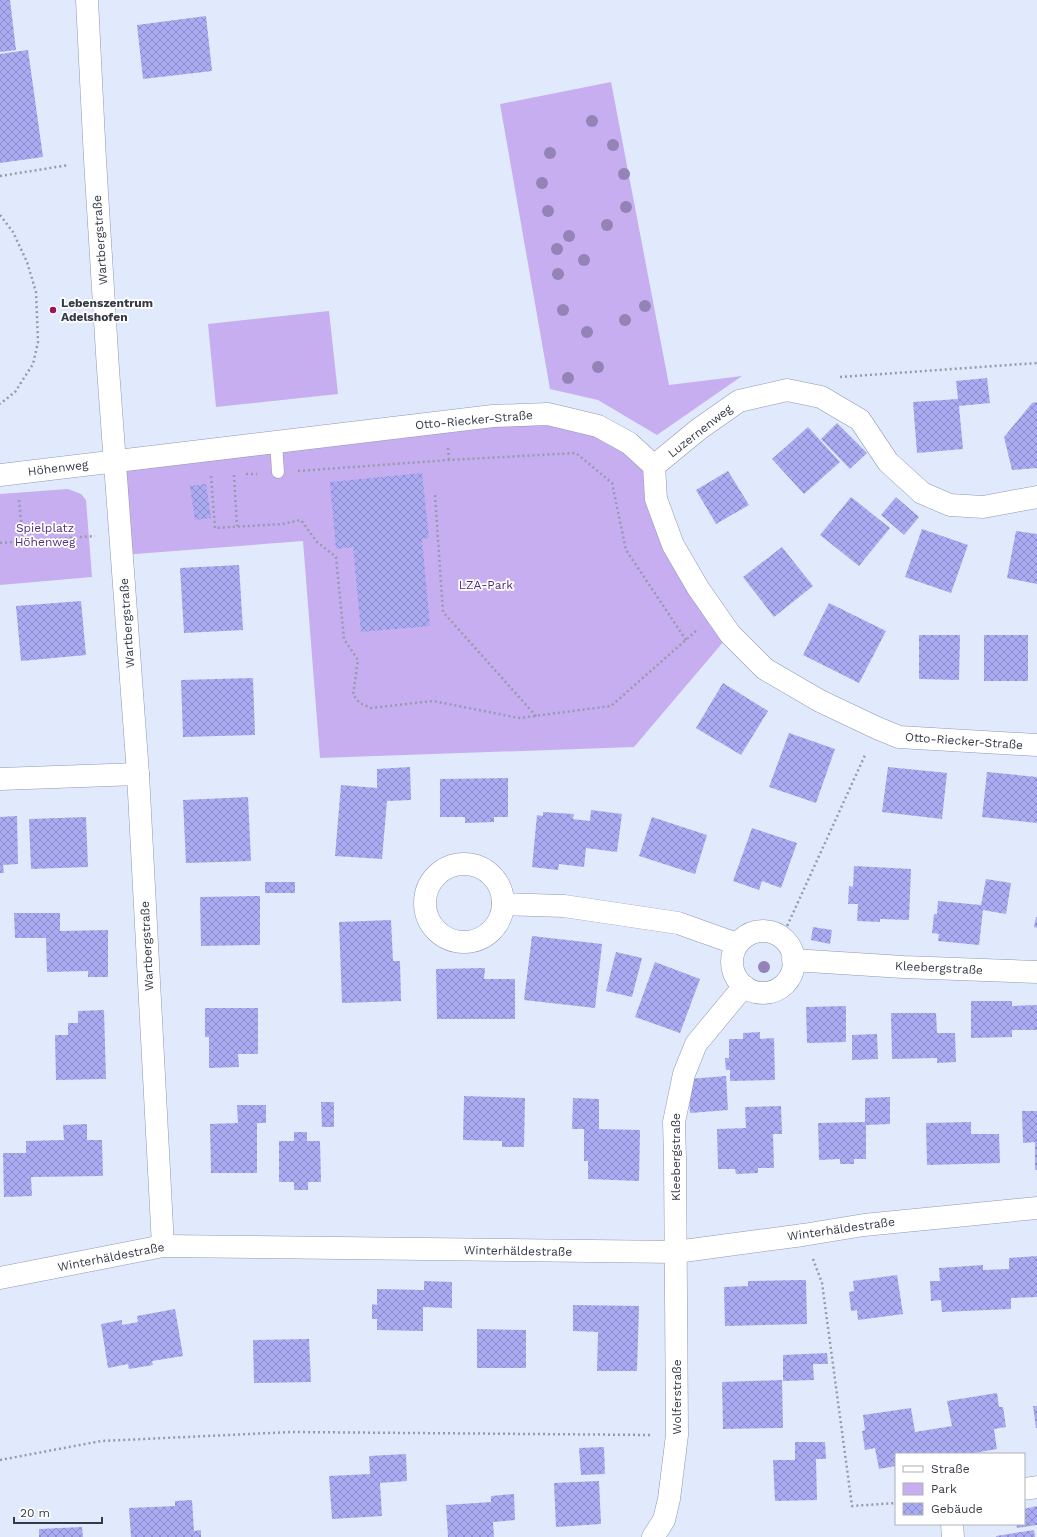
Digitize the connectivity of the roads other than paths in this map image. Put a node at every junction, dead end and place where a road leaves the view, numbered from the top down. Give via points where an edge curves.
1 (87, 0) edge
2 (276, 442) junction
3 (116, 460) junction
4 (654, 466) junction
5 (278, 472) road end
6 (8, 474) edge
7 (1037, 497) edge
8 (1037, 745) edge
9 (138, 774) junction
10 (0, 779) edge
11 (503, 904) dead end
12 (738, 944) junction
13 (794, 960) junction
14 (1037, 972) edge
15 (744, 986) junction
16 (1037, 1208) edge
17 (163, 1246) junction
18 (676, 1252) junction
19 (0, 1278) edge
20 (1037, 1487) edge
21 (1025, 1489) edge
22 (952, 1525) edge
23 (653, 1537) edge
24 (953, 1537) edge

1 - 3 street, Wartbergstraße via 95,160
2 - 3 street, Otto-Riecker-Straße
2 - 4 street, Otto-Riecker-Straße via 493,416 548,414 598,426 629,444
2 - 5 lane
3 - 6 street, Höhenweg
3 - 9 street, Wartbergstraße
4 - 7 street, Luzernenweg via 699,429 739,401 787,390 821,397 860,420 888,462 922,493 950,505 983,507
4 - 8 street, Otto-Riecker-Straße via 656,499 673,545 698,588 730,634 764,669 820,701 877,728 903,737
9 - 10 street
9 - 17 street, Wartbergstraße
11 - 12 street via 564,906 678,922
12 - 13 street via 754,932 773,933 788,944
12 - 15 street via 733,952 733,971
13 - 14 street, Kleebergstraße
13 - 15 street via 788,979 773,991 753,991
15 - 18 street, Kleebergstraße via 696,1044 684,1074 674,1122
16 - 18 street, Winterhäldestraße via 864,1225
17 - 18 street, Winterhäldestraße
17 - 19 street, Winterhäldestraße
18 - 23 street, Wolferstraße via 677,1435 669,1499 664,1520
20 - 21 street
22 - 24 street

